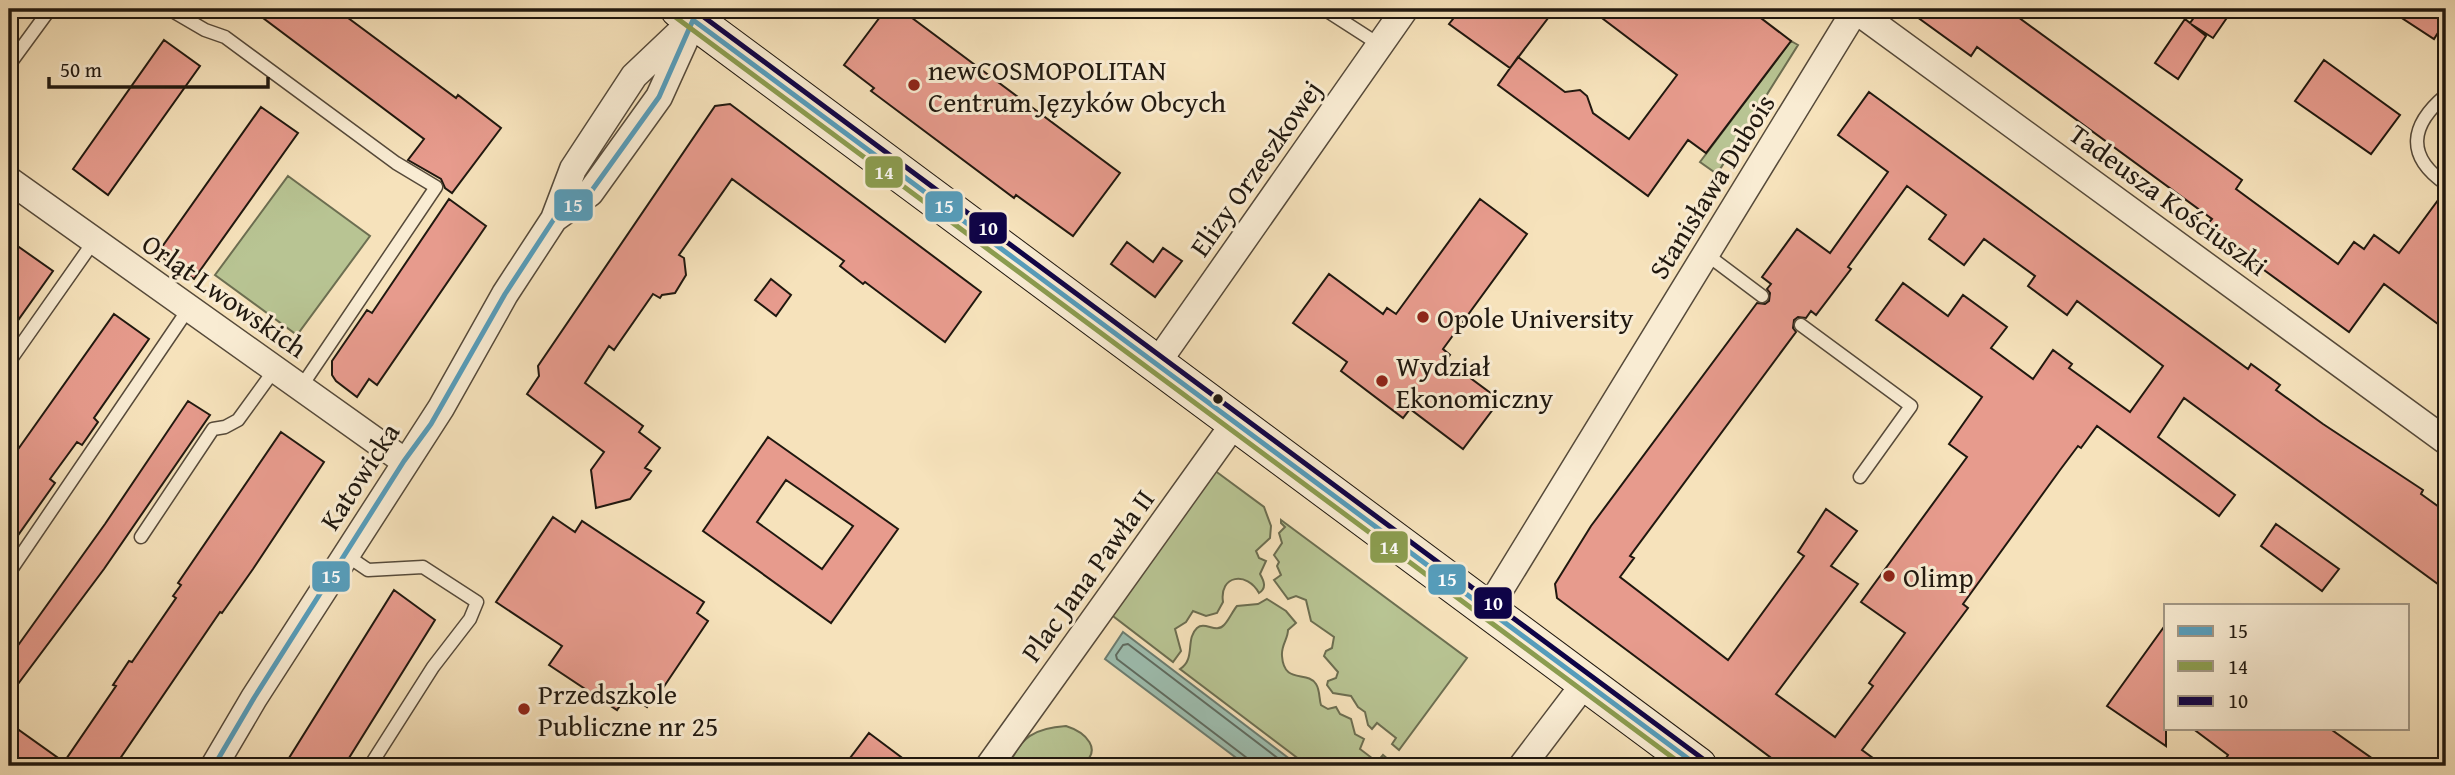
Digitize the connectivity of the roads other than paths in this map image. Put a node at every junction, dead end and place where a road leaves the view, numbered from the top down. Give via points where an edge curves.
1 (50, 9) edge
2 (169, 9) edge
3 (1324, 9) edge
4 (1405, 9) edge
5 (1855, 9) edge
6 (691, 12) edge
7 (1380, 45) junction
8 (9, 65) edge
9 (2446, 94) edge
10 (9, 180) edge
11 (2446, 184) edge
12 (94, 241) junction
13 (1706, 254) junction
14 (1762, 296) dead end
15 (189, 309) junction
16 (1801, 325) dead end
17 (9, 362) edge
18 (1157, 363) junction
19 (275, 369) junction
20 (301, 387) junction
21 (1236, 421) junction
22 (2446, 441) edge
23 (404, 461) junction
24 (1860, 477) dead end
25 (141, 537) dead end
26 (346, 555) junction
27 (13, 568) dead end
28 (1487, 611) junction
29 (1585, 683) junction
30 (214, 766) edge
31 (370, 766) edge
32 (989, 766) edge
33 (1522, 766) edge
34 (1698, 766) edge

1 - 8 lane
2 - 20 lane via 225,37 396,163 436,187
3 - 7 lane
4 - 7 street, Elizy Orzeszkowej
5 - 13 street, Stanisława Dubois
5 - 22 street, Tadeusza Kościuszki
6 - 18 main road
6 - 23 street, Katowicka via 659,97 590,192 554,219
7 - 18 street, Elizy Orzeszkowej
9 - 11 lane via 2425,118 2416,147 2422,162
10 - 12 street, Orląt Lwowskich
12 - 15 street, Orląt Lwowskich
12 - 17 lane
13 - 14 lane
13 - 28 street, Stanisława Dubois
15 - 19 street, Orląt Lwowskich
15 - 27 lane
16 - 24 lane via 1911,406
18 - 21 main road
19 - 20 street, Orląt Lwowskich
19 - 25 lane via 238,420 213,429
20 - 23 street, Orląt Lwowskich
21 - 28 main road
21 - 32 street, Plac Jana Pawła II
23 - 26 street, Katowicka
26 - 30 street, Katowicka
26 - 31 lane via 368,570 423,566 477,602
28 - 29 main road
29 - 33 street
29 - 34 main road

